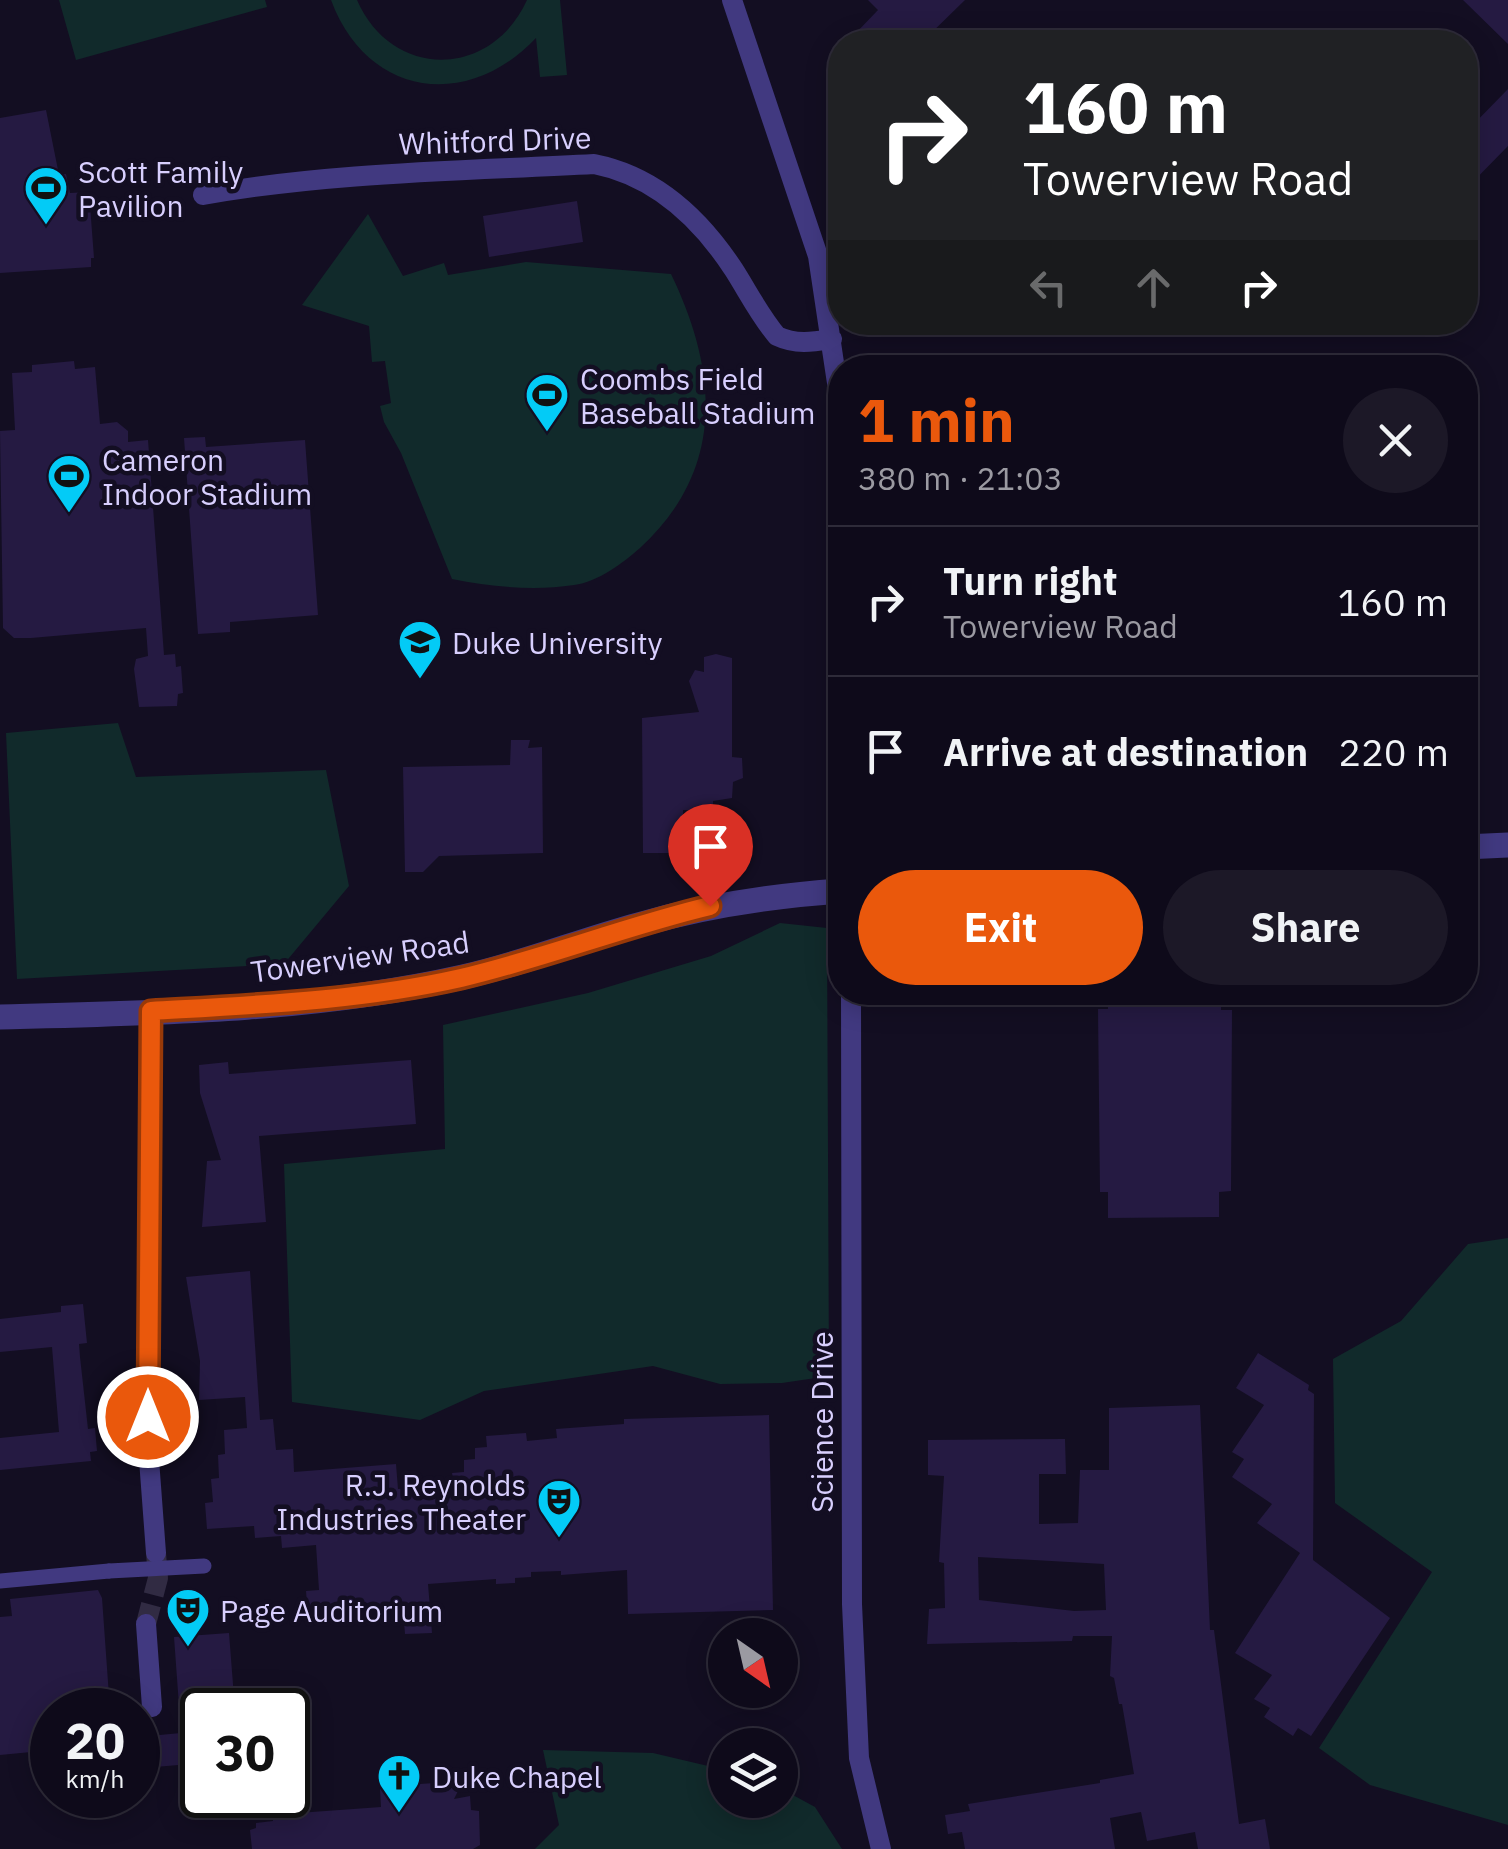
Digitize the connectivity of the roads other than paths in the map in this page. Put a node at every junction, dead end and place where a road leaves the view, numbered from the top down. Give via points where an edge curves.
1 (732, 0) edge
2 (203, 195) dead end
3 (828, 315) edge
4 (831, 335) edge
5 (832, 339) junction
6 (834, 355) edge
7 (1508, 845) edge
8 (1478, 846) edge
9 (828, 892) edge
10 (851, 1005) edge
11 (151, 1011) junction
12 (0, 1017) edge
13 (156, 1553) tunnel mouth
14 (204, 1566) dead end
15 (0, 1581) edge
16 (146, 1624) tunnel mouth
17 (151, 1688) edge
18 (880, 1849) edge

1 - 3 street via 818,256
2 - 5 street, Whitford Drive via 378,174 594,164 623,170 672,198 722,253 777,336 789,342
4 - 5 street
5 - 6 street
7 - 8 street
9 - 11 street, Towerview Road via 717,905 417,987
10 - 18 street, Science Drive via 852,1604 859,1758
11 - 12 street, Towerview Road
11 - 13 street via 148,1446
14 - 15 street, bridge
16 - 17 street

